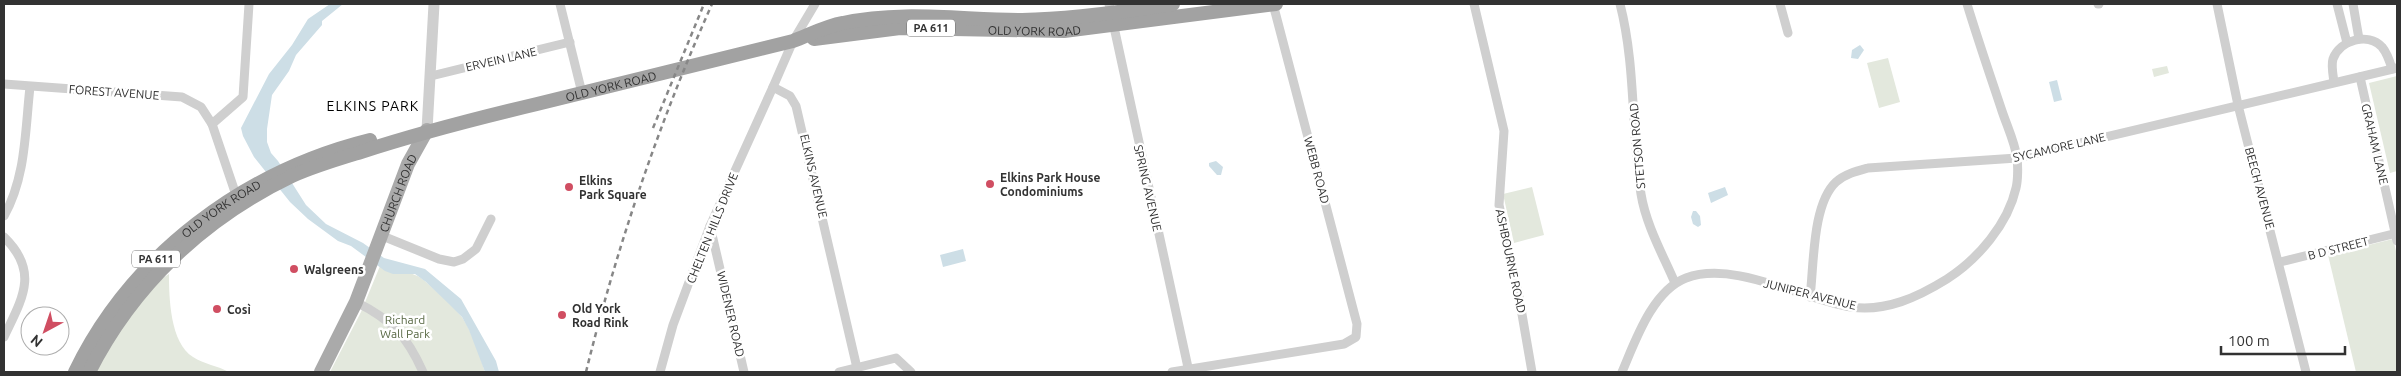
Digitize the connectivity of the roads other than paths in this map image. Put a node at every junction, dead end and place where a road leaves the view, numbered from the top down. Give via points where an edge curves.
1 (250, 4) edge
2 (434, 4) edge
3 (560, 4) edge
4 (815, 4) edge
5 (1173, 4) edge
6 (1274, 4) edge
7 (1474, 4) edge
8 (1620, 4) edge
9 (1780, 4) edge
10 (1967, 4) edge
11 (2216, 4) edge
12 (2337, 4) edge
13 (2353, 4) edge
14 (1110, 14) edge
15 (1788, 33) dead end
16 (2359, 39) junction
17 (793, 41) junction
18 (570, 42) junction
19 (2347, 43) junction
20 (2395, 68) edge
21 (431, 76) junction
22 (2360, 76) junction
23 (2334, 82) junction
24 (4, 84) edge
25 (30, 86) junction
26 (773, 87) junction
27 (582, 92) junction
28 (2238, 105) junction
29 (212, 124) junction
30 (428, 130) junction
31 (2017, 158) junction
32 (273, 181) junction
33 (236, 195) junction
34 (4, 216) edge
35 (491, 219) dead end
36 (710, 226) junction
37 (2397, 236) edge
38 (4, 237) edge
39 (378, 239) junction
40 (2280, 262) junction
41 (1675, 283) junction
42 (1810, 297) junction
43 (356, 302) junction
44 (4, 337) edge
45 (857, 368) junction
46 (321, 370) edge
47 (1189, 370) edge
48 (75, 372) edge
49 (89, 372) edge
50 (422, 372) edge
51 (660, 372) edge
52 (744, 372) edge
53 (839, 372) edge
54 (910, 372) edge
55 (1172, 372) edge
56 (1532, 372) edge
57 (1622, 372) edge
58 (2306, 372) edge

1 - 29 street via 243,97
2 - 21 street, CHURCH ROAD
3 - 18 street
4 - 17 street
5 - 14 highway, OLD YORK ROAD / PA 611
6 - 14 highway, OLD YORK ROAD / PA 611
6 - 47 street, WEBB ROAD via 1357,324 1356,337 1344,344
7 - 56 street, ASHBOURNE ROAD via 1504,132 1499,205
8 - 41 street, STETSON ROAD via 1629,56 1641,194 1646,217
9 - 15 street
10 - 31 street, JUNIPER AVENUE
11 - 28 street, BEECH AVENUE
12 - 19 street
13 - 16 street
14 - 17 highway, OLD YORK ROAD / PA 611 via 1021,20 924,16 883,18 842,23
14 - 47 street, SPRING AVENUE
16 - 19 street
16 - 20 street via 2382,47
17 - 26 street
17 - 27 highway, OLD YORK ROAD / PA 611
18 - 21 street, ERVEIN LANE
18 - 27 street
19 - 23 street via 2333,60
20 - 22 street, SYCAMORE LANE
21 - 30 street, CHURCH ROAD
22 - 23 street, SYCAMORE LANE
22 - 37 street, GRAHAM LANE
23 - 28 street, SYCAMORE LANE
24 - 25 street, FOREST AVENUE
25 - 29 street, FOREST AVENUE via 182,97 201,107
25 - 34 street via 20,178
26 - 36 street, CHELTEN HILLS DRIVE
26 - 45 street, ELKINS AVENUE via 790,96 796,106
27 - 30 highway, OLD YORK ROAD / PA 611
28 - 31 street, SYCAMORE LANE
28 - 40 street, BEECH AVENUE
29 - 33 street, FOREST AVENUE
30 - 32 highway, OLD YORK ROAD / PA 611 via 337,148
30 - 39 main road, CHURCH ROAD via 408,164
31 - 42 street, JUNIPER AVENUE via 2017,187 2004,220 1983,248 1954,274 1922,294 1876,308 1852,307
31 - 42 street, SYCAMORE LANE via 1868,168 1836,182 1820,212
32 - 33 highway, OLD YORK ROAD / PA 611
32 - 49 highway, OLD YORK ROAD / PA 611 via 191,240 162,267 126,309
33 - 48 highway, OLD YORK ROAD / PA 611 via 153,261 108,316
35 - 39 street via 476,248 463,260 454,262
36 - 51 street, CHELTEN HILLS DRIVE via 673,325
36 - 52 street, WIDENER ROAD
37 - 40 street, B D STREET
38 - 44 street via 20,258 26,283 24,295
39 - 43 main road, CHURCH ROAD
40 - 58 street, BEECH AVENUE
41 - 42 street, JUNIPER AVENUE via 1696,276 1722,274
41 - 57 street via 1647,318
43 - 46 main road, CHURCH ROAD
43 - 50 street via 378,313 398,329 412,348
45 - 53 street
45 - 54 street via 896,358
47 - 55 street

